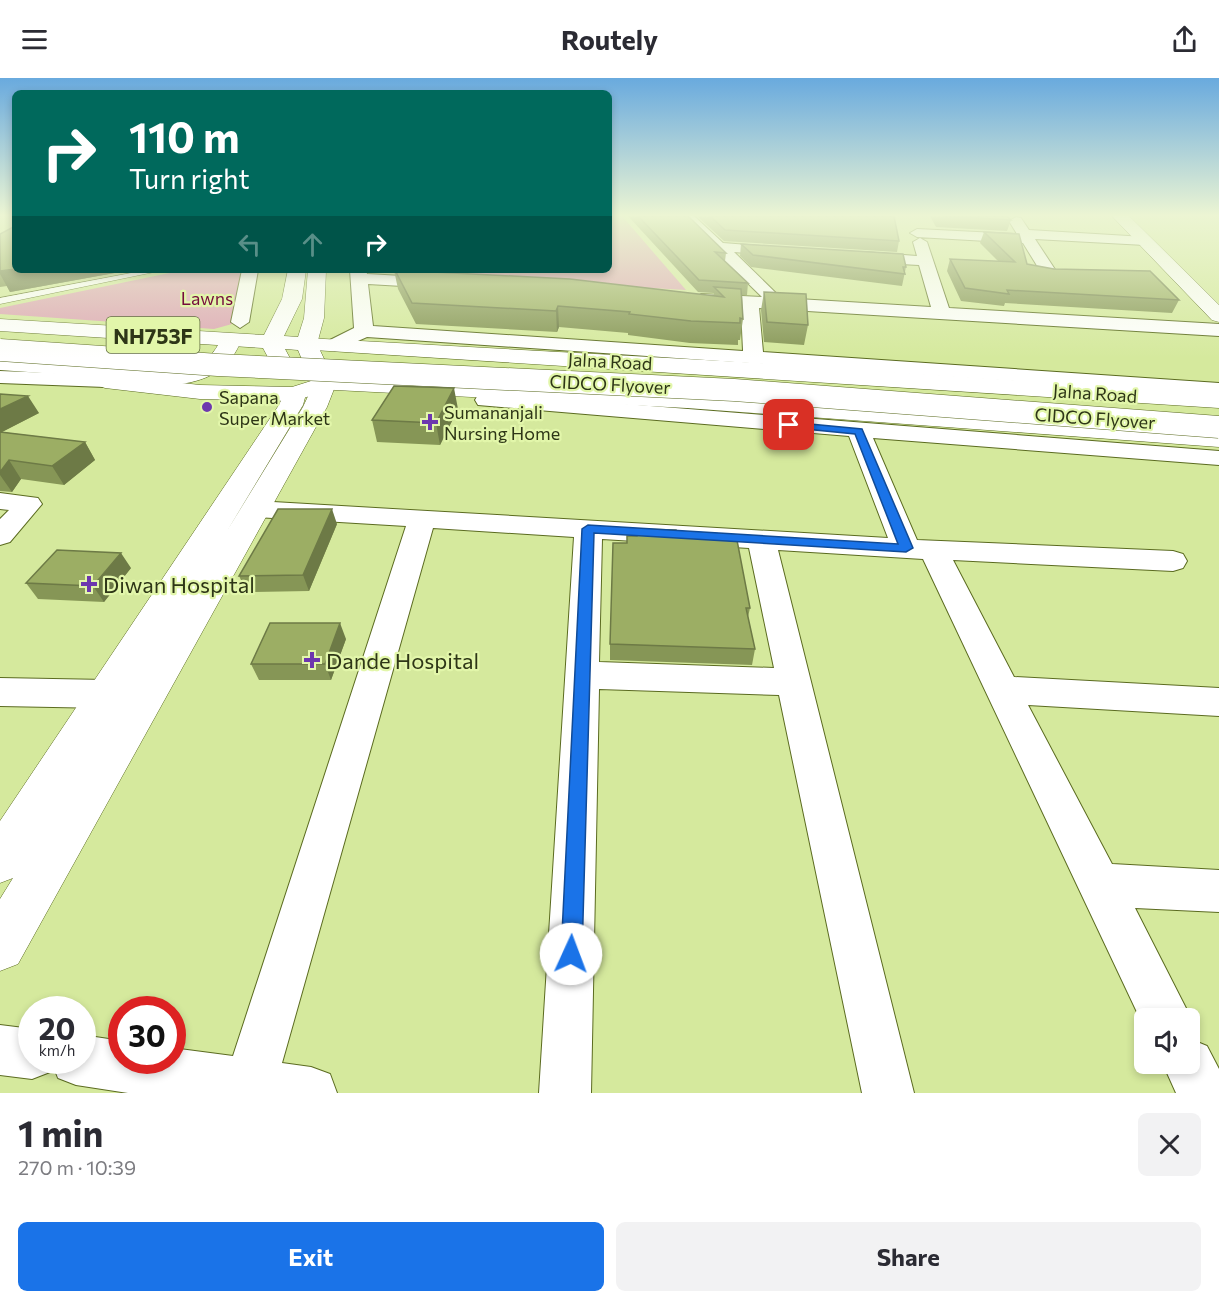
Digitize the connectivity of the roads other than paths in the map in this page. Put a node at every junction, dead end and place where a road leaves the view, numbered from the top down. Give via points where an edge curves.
1 (735, 263) edge
2 (927, 263) edge
3 (1043, 263) edge
4 (1167, 263) edge
5 (1186, 263) edge
6 (145, 273) edge
7 (249, 273) edge
8 (296, 273) edge
9 (317, 273) edge
10 (358, 274) edge
11 (1050, 274) edge
12 (453, 284) edge
13 (1219, 294) edge
14 (678, 298) edge
15 (0, 301) edge
16 (750, 302) junction
17 (775, 303) junction
18 (942, 313) junction
19 (1219, 316) edge
20 (240, 322) dead end
21 (0, 325) edge
22 (1219, 330) edge
23 (364, 331) junction
24 (0, 339) edge
25 (223, 339) junction
26 (271, 342) junction
27 (306, 344) junction
28 (335, 345) junction
29 (0, 350) edge
30 (753, 357) junction
31 (0, 363) edge
32 (74, 369) junction
33 (0, 377) edge
34 (105, 381) junction
35 (309, 389) junction
36 (1219, 390) edge
37 (486, 400) dead end
38 (1219, 401) edge
39 (1219, 414) edge
40 (1219, 427) edge
41 (859, 431) junction
42 (1219, 439) edge
43 (1219, 458) edge
44 (0, 501) edge
45 (256, 509) junction
46 (423, 519) junction
47 (588, 529) junction
48 (0, 536) edge
49 (761, 539) junction
50 (920, 549) junction
51 (1173, 561) dead end
52 (582, 675) junction
53 (794, 682) junction
54 (1003, 690) junction
55 (0, 692) edge
56 (106, 694) junction
57 (1219, 702) edge
58 (0, 861) edge
59 (1100, 885) junction
60 (1219, 891) edge
61 (0, 946) edge
62 (1161, 1008) edge
63 (0, 1050) edge
64 (18, 1052) edge
65 (96, 1063) edge
66 (1194, 1074) edge
67 (250, 1085) junction
68 (311, 1093) edge
69 (566, 1093) edge
70 (888, 1093) edge
71 (1203, 1093) edge

1 - 17 street
2 - 18 street
3 - 11 street
4 - 19 main road
5 - 13 main road
6 - 15 lane
7 - 20 street
8 - 26 main road via 292,299
9 - 27 main road via 314,318
10 - 12 street
10 - 23 street
14 - 16 street
16 - 17 street
16 - 30 street
17 - 18 street
18 - 22 street
21 - 25 main road, Jalna Road / NH753F
23 - 28 street
23 - 30 street
24 - 39 main road, CIDCO Flyover via 684,378
25 - 26 main road, Jalna Road / NH753F
25 - 32 main road via 229,343 227,349 197,374
26 - 27 main road, Jalna Road / NH753F
26 - 35 main road
27 - 28 main road, Jalna Road
27 - 35 main road
28 - 38 main road, Jalna Road
29 - 40 main road, CIDCO Flyover, bridge via 218,365 734,390
30 - 36 street
31 - 32 main road, NH753F
32 - 34 main road, NH753F
33 - 34 street
34 - 35 main road, NH753F via 200,392
35 - 42 main road via 687,401
35 - 45 main road via 315,406
35 - 56 main road via 291,405
37 - 41 street
41 - 43 street
41 - 50 street
44 - 48 street via 29,504
45 - 46 street
45 - 61 main road
46 - 47 street
46 - 67 street
47 - 49 street
47 - 52 street
49 - 50 street
49 - 53 street
50 - 51 street
50 - 54 street
52 - 53 street
52 - 69 street
53 - 70 street
54 - 57 street
54 - 59 street
55 - 56 street
56 - 58 main road
59 - 60 street
59 - 62 street
63 - 64 street
65 - 67 street
66 - 71 street
67 - 68 street

